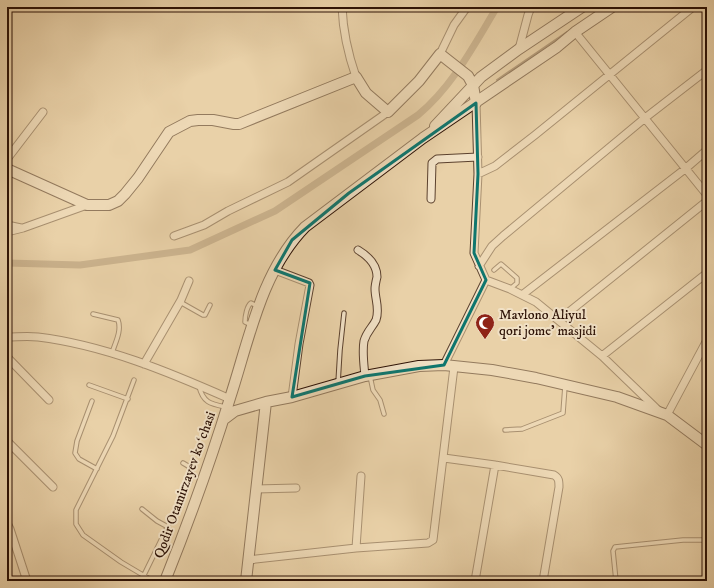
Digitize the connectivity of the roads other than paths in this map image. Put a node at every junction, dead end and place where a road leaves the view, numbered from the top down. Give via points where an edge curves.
1 (342, 7) edge
2 (467, 7) edge
3 (531, 7) edge
4 (582, 7) edge
5 (612, 7) edge
6 (692, 7) edge
7 (575, 32) junction
8 (518, 49) junction
9 (444, 57) junction
10 (707, 70) edge
11 (609, 74) junction
12 (356, 78) junction
13 (470, 80) junction
14 (476, 103) junction
15 (43, 112) dead end
16 (388, 112) junction
17 (645, 118) junction
18 (423, 138) junction
19 (707, 150) edge
20 (478, 157) junction
21 (7, 159) edge
22 (7, 169) edge
23 (685, 169) junction
24 (478, 174) junction
25 (707, 195) edge
26 (431, 199) dead end
27 (707, 201) edge
28 (87, 205) junction
29 (7, 225) edge
30 (23, 228) junction
31 (7, 232) edge
32 (174, 236) dead end
33 (358, 250) dead end
34 (479, 266) junction
35 (275, 270) junction
36 (494, 270) dead end
37 (707, 273) edge
38 (486, 280) junction
39 (189, 281) dead end
40 (510, 289) junction
41 (522, 294) junction
42 (180, 302) junction
43 (210, 305) dead end
44 (93, 314) dead end
45 (344, 314) dead end
46 (559, 320) junction
47 (7, 338) edge
48 (707, 340) edge
49 (111, 354) junction
50 (602, 356) junction
51 (7, 357) edge
52 (144, 364) junction
53 (449, 366) junction
54 (367, 375) junction
55 (134, 380) dead end
56 (338, 384) junction
57 (89, 385) dead end
58 (199, 385) junction
59 (565, 385) junction
60 (292, 397) junction
61 (128, 399) junction
62 (49, 400) dead end
63 (92, 401) dead end
64 (266, 402) junction
65 (229, 403) junction
66 (663, 413) junction
67 (384, 414) dead end
68 (223, 420) junction
69 (505, 430) dead end
70 (7, 441) edge
71 (707, 445) edge
72 (444, 458) junction
73 (183, 462) dead end
74 (495, 465) junction
75 (96, 469) junction
76 (361, 476) dead end
77 (53, 488) dead end
78 (296, 488) dead end
79 (256, 489) junction
80 (142, 509) dead end
81 (7, 523) edge
82 (168, 527) junction
83 (707, 540) edge
84 (356, 548) junction
85 (248, 560) junction
86 (144, 575) junction
87 (27, 581) edge
88 (153, 581) edge
89 (165, 581) edge
90 (246, 581) edge
91 (474, 581) edge
92 (543, 581) edge
93 (616, 581) edge

1 - 12 street via 342,22 349,58
2 - 9 street via 454,25
3 - 8 street
4 - 8 main road
5 - 7 main road
6 - 11 street
7 - 11 street
7 - 14 main road
8 - 13 main road
9 - 13 main road
9 - 16 main road
10 - 17 street
11 - 17 street
11 - 24 street via 495,166
12 - 16 main road via 366,92
12 - 28 main road via 239,124 205,119 190,121 169,132 138,178 118,201
13 - 14 main road
13 - 18 main road
14 - 18 main road
14 - 20 street
15 - 21 street
16 - 32 street via 288,182 204,225
17 - 23 street
17 - 34 street via 492,246
18 - 35 main road, Qodir Otamirzayev koʻchasi via 304,227 286,248
19 - 23 street
20 - 24 street
20 - 26 street via 434,160
22 - 28 main road
23 - 25 street
23 - 41 street
24 - 34 street via 474,253
27 - 46 street
28 - 30 street
29 - 30 street
30 - 31 street
33 - 54 street via 372,261 377,276 375,289 378,310 364,344
34 - 38 street
35 - 60 street via 310,285
35 - 65 main road, Qodir Otamirzayev koʻchasi via 252,326
36 - 40 lane via 500,264 517,278 517,283
37 - 50 street
38 - 40 street
38 - 53 street
39 - 42 street
40 - 41 street
41 - 46 street
42 - 43 lane via 203,315 209,310
42 - 52 street
44 - 49 lane via 118,320 117,338
45 - 56 lane
46 - 50 street
47 - 49 street via 36,337
48 - 66 street
49 - 52 street
50 - 66 street
51 - 62 street
52 - 58 street
53 - 54 main road via 419,366
53 - 59 main road via 492,370
53 - 72 street
54 - 56 main road
54 - 67 lane
55 - 61 lane
56 - 60 main road
57 - 61 lane
58 - 65 street
58 - 65 lane via 202,397 207,402
59 - 66 main road via 617,396
59 - 69 lane via 563,414 522,429
60 - 64 main road
61 - 75 lane
63 - 75 lane via 77,440 75,453 79,459
64 - 68 main road via 235,411
64 - 79 main road
65 - 68 main road, Qodir Otamirzayev koʻchasi
66 - 71 main road
68 - 89 main road, Qodir Otamirzayev koʻchasi
70 - 77 street
72 - 74 street
72 - 84 street via 433,541
73 - 82 lane via 191,467 191,476
74 - 91 street
74 - 92 street via 554,476 559,481
75 - 86 lane via 76,510 76,524 83,535
76 - 84 street
78 - 79 street
79 - 85 main road
80 - 82 lane
81 - 87 street
82 - 86 lane
83 - 93 lane via 615,547 613,551
84 - 85 street
85 - 90 main road
86 - 88 lane

